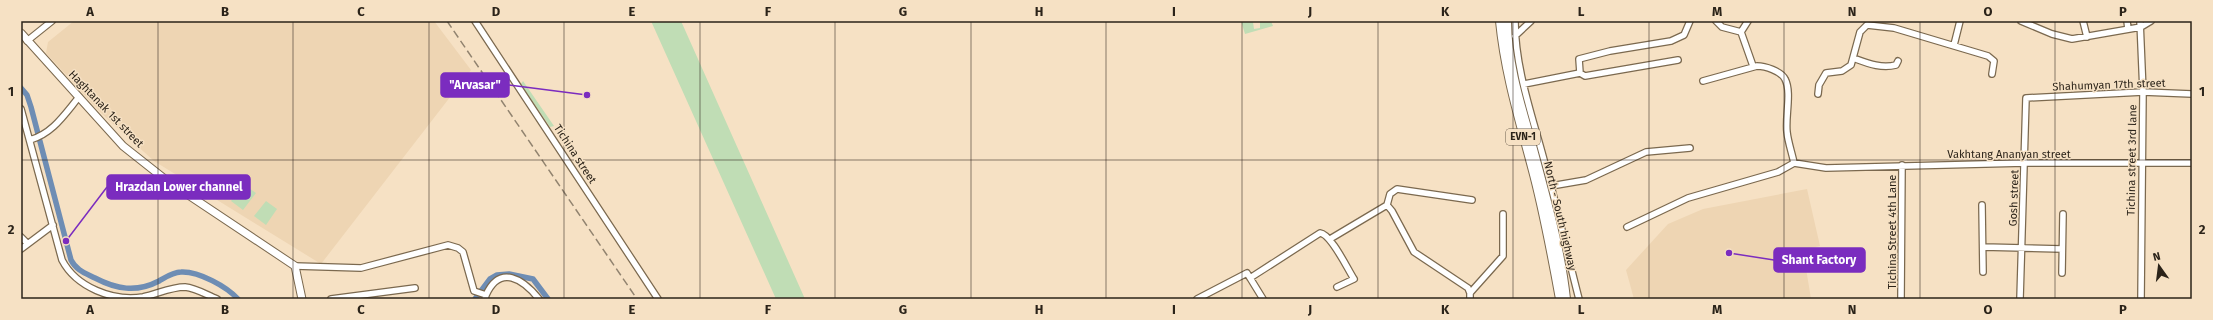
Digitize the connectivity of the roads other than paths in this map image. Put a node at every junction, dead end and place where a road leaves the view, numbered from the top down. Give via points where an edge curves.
1 (52, 21) edge
2 (475, 21) edge
3 (1515, 21) edge
4 (1531, 21) edge
5 (1690, 21) edge
6 (1716, 21) edge
7 (1748, 21) edge
8 (1960, 21) edge
9 (2021, 21) edge
10 (2083, 21) edge
11 (2127, 21) edge
12 (2151, 21) edge
13 (1505, 22) edge
14 (2140, 24) edge
15 (2128, 29) junction
16 (1741, 32) junction
17 (21, 33) edge
18 (1515, 36) junction
19 (2087, 37) junction
20 (28, 41) junction
21 (1954, 45) junction
22 (1853, 58) junction
23 (1678, 60) dead end
24 (1898, 60) dead end
25 (1753, 66) junction
26 (1580, 73) junction
27 (1992, 74) dead end
28 (1703, 81) dead end
29 (1524, 84) junction
30 (2143, 92) junction
31 (1818, 94) dead end
32 (2192, 94) edge
33 (79, 98) junction
34 (2026, 98) joint
35 (21, 109) edge
36 (30, 140) junction
37 (1690, 148) dead end
38 (1794, 163) junction
39 (2025, 163) junction
40 (2192, 163) edge
41 (1902, 165) junction
42 (2142, 165) junction
43 (1551, 186) junction
44 (1472, 200) dead end
45 (1387, 205) junction
46 (1982, 205) dead end
47 (1503, 214) dead end
48 (2063, 214) dead end
49 (53, 225) junction
50 (1627, 227) dead end
51 (21, 237) edge
52 (1330, 239) junction
53 (27, 243) junction
54 (1983, 247) junction
55 (21, 249) edge
56 (2022, 249) junction
57 (2062, 249) junction
58 (1555, 251) junction
59 (295, 266) junction
60 (1983, 272) dead end
61 (2062, 273) dead end
62 (1250, 278) junction
63 (1337, 287) dead end
64 (415, 288) dead end
65 (483, 295) edge
66 (1470, 296) edge
67 (217, 299) edge
68 (302, 299) edge
69 (331, 299) edge
70 (539, 299) edge
71 (658, 299) edge
72 (1197, 299) edge
73 (1263, 299) edge
74 (1560, 299) edge
75 (1566, 299) edge
76 (1579, 299) edge
77 (1901, 299) edge
78 (2020, 299) edge
79 (2141, 299) edge

1 - 20 street
2 - 71 street, Tichina street
3 - 18 street
4 - 18 street
5 - 26 street via 1684,35 1671,41 1610,51 1580,59
6 - 16 street via 1722,27
7 - 16 street
8 - 21 street
9 - 19 street via 2072,39
10 - 19 street
11 - 15 street
12 - 14 street
13 - 58 highway, North - South highway / EVN-1 via 1517,92 1545,192
14 - 15 street
14 - 30 street, Tichina street 3rd lane
15 - 19 street
16 - 25 street
17 - 20 main road, Haghtanak 1st street
18 - 29 street
20 - 33 main road, Haghtanak 1st street
21 - 22 street via 1894,28 1867,25 1860,32
21 - 27 street via 1990,57 1994,61
22 - 24 street via 1875,66 1890,67 1896,65
22 - 31 street via 1848,69 1826,73 1819,85
23 - 26 street via 1584,76
25 - 28 street
25 - 38 street via 1765,66 1785,78 1787,132
26 - 29 street
29 - 43 street
30 - 32 street, Shahumyan 17th street
30 - 34 street, Shahumyan 17th street
30 - 42 street, Tichina street 3rd lane
33 - 36 street via 51,130
33 - 59 main road, Haghtanak 1st street via 123,146 142,162
34 - 39 street, Gosh street
35 - 36 street
36 - 49 street
37 - 43 street via 1646,152 1586,180
38 - 41 street, Vakhtang Ananyan street via 1826,168
38 - 50 street via 1778,172 1688,198
39 - 41 street, Vakhtang Ananyan street
39 - 42 street, Vakhtang Ananyan street
39 - 56 street, Gosh street
40 - 42 street, Vakhtang Ananyan street
41 - 77 street, Tichina Street 4th Lane
42 - 79 street, Tichina street 3rd lane
43 - 76 street
44 - 45 street via 1396,189 1390,194
45 - 52 street
45 - 66 street via 1414,252 1468,288
46 - 54 street
47 - 66 street via 1503,256
48 - 57 street
49 - 53 street
49 - 67 street via 66,268 90,287 107,294 135,297 185,287
51 - 53 street
52 - 62 street via 1324,233 1311,237
52 - 63 street via 1354,279
53 - 55 street
54 - 56 street
54 - 60 street
56 - 57 street
56 - 78 street, Gosh street
57 - 61 street
58 - 74 highway, North - South highway / EVN-1
58 - 75 highway, North - South highway / EVN-1
59 - 65 street via 361,268 448,246 463,252 474,291
59 - 68 main road
62 - 72 street via 1246,273
62 - 73 street
64 - 69 street
65 - 70 street via 498,278 507,277 530,288

